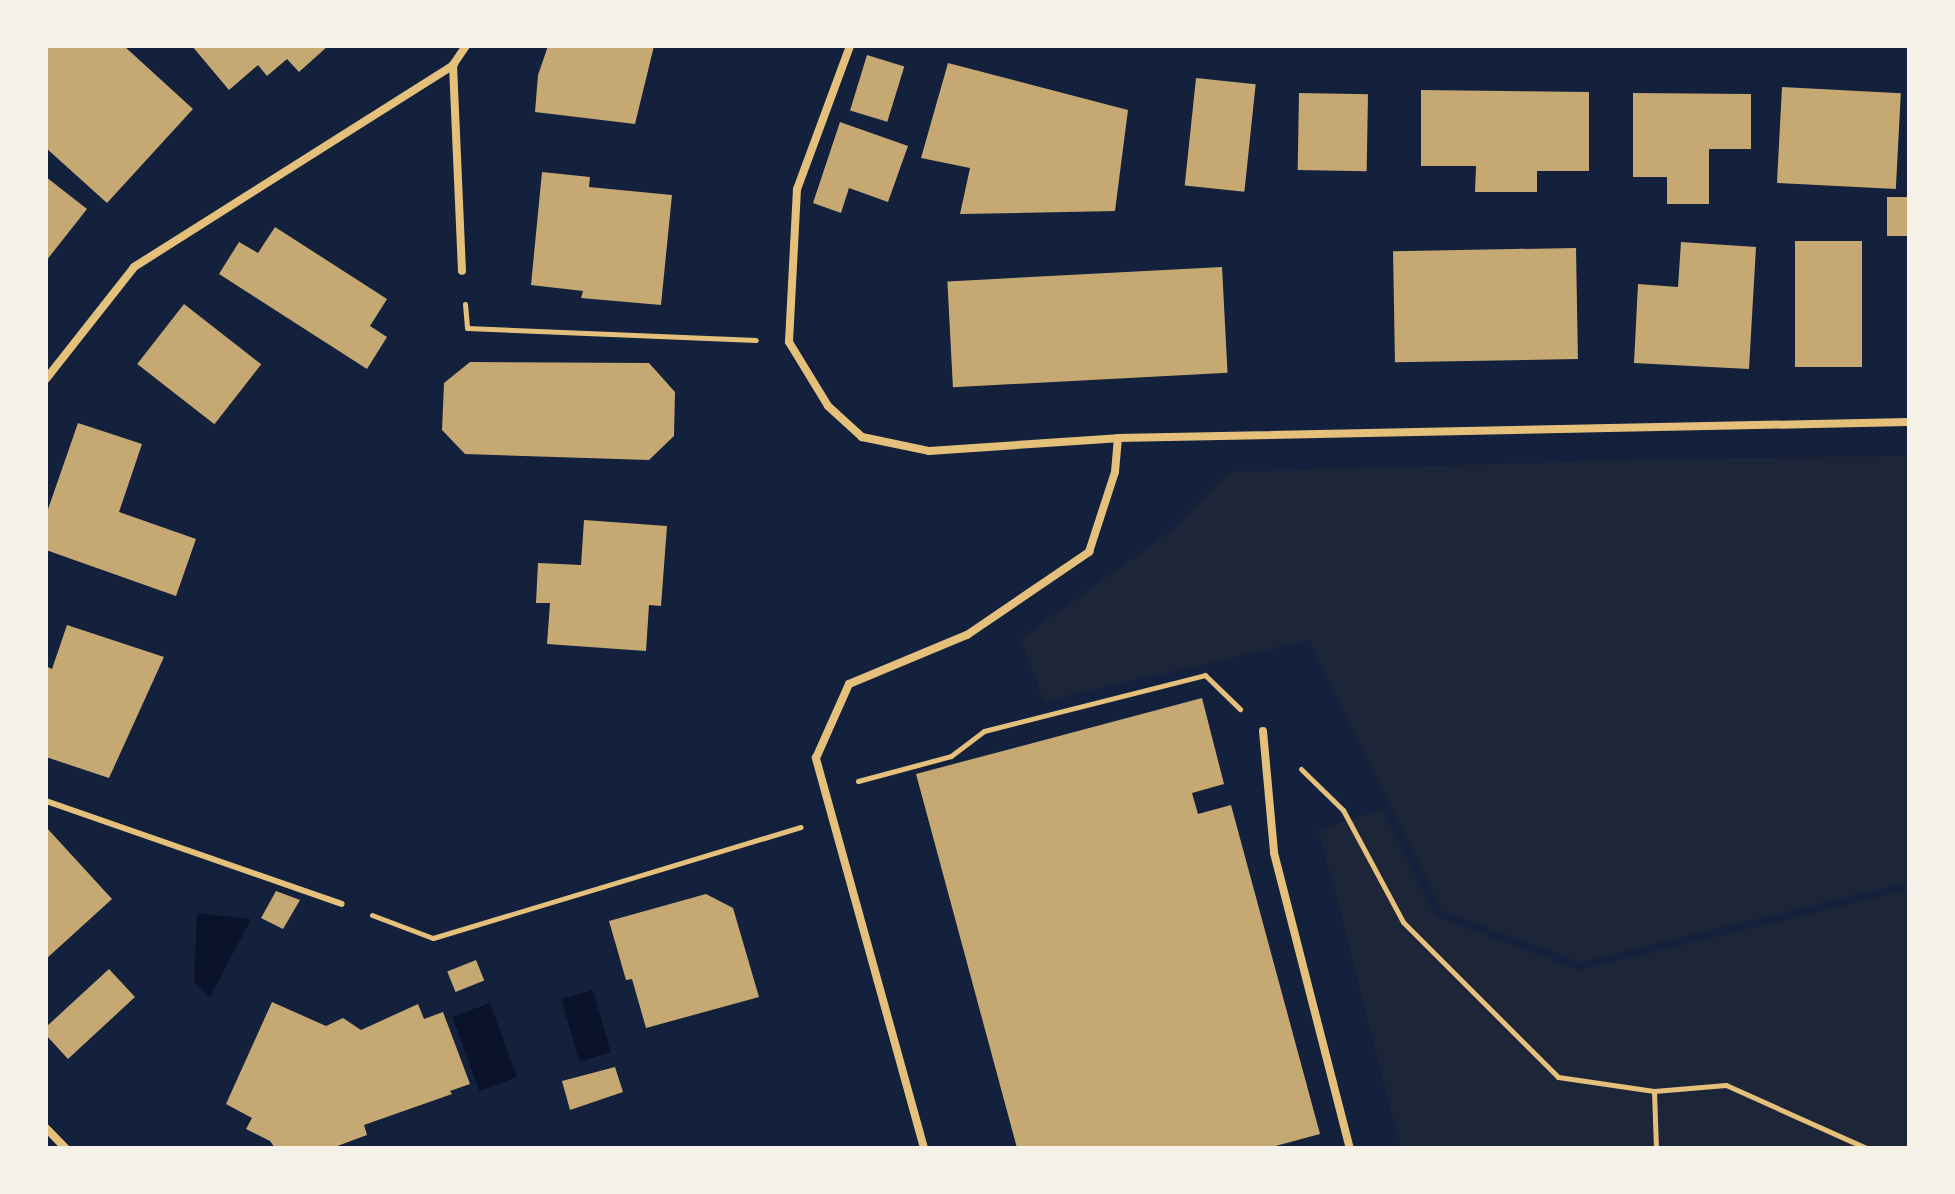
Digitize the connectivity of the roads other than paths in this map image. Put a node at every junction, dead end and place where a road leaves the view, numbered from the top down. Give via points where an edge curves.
1 (466, 46) edge
2 (850, 46) edge
3 (453, 65) junction
4 (462, 271) dead end
5 (46, 379) edge
6 (1909, 422) edge
7 (1118, 438) junction
8 (1263, 731) road end
9 (46, 801) edge
10 (342, 904) road end
11 (46, 1128) edge
12 (65, 1148) edge
13 (924, 1148) edge
14 (1350, 1148) edge

1 - 3 street
2 - 7 street via 797,189 789,342 828,406 862,437 929,451
3 - 4 street
3 - 5 street via 134,267
6 - 7 street
7 - 13 street via 1115,472 1089,552 967,635 849,684 816,758
8 - 14 street via 1274,853
9 - 10 lane
11 - 12 street

